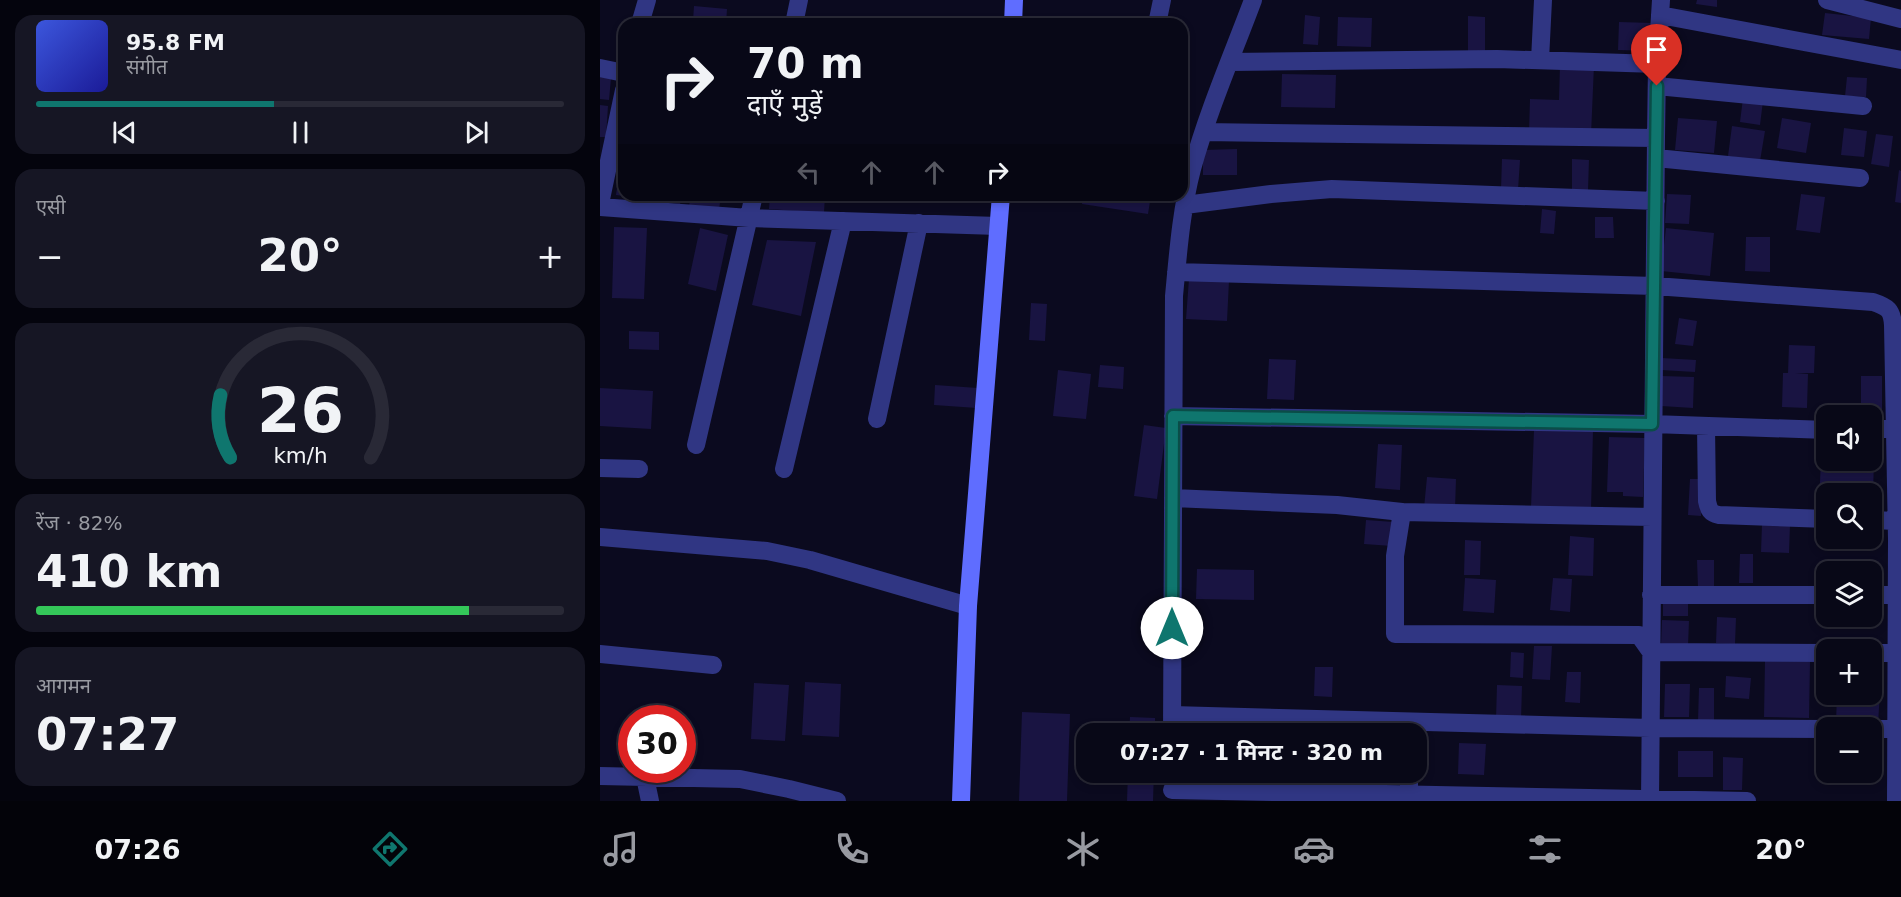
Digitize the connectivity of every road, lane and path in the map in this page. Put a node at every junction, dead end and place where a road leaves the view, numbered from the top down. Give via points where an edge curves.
1 (647, 0) edge
2 (800, 0) edge
3 (1014, 0) edge
4 (1162, 0) edge
5 (1253, 0) edge
6 (1543, 0) edge
7 (1827, 0) edge
8 (1661, 8) edge
9 (642, 18) edge
10 (796, 18) edge
11 (1012, 18) edge
12 (1158, 18) edge
13 (1901, 19) edge
14 (1540, 60) junction
15 (1901, 60) edge
16 (1230, 62) junction
17 (1657, 64) junction
18 (600, 68) edge
19 (618, 72) edge
20 (1657, 86) junction
21 (1863, 106) dead end
22 (618, 119) edge
23 (1204, 132) junction
24 (1656, 138) junction
25 (1656, 158) junction
26 (1860, 178) dead end
27 (1188, 190) edge
28 (753, 201) edge
29 (1000, 201) edge
30 (1186, 201) edge
31 (1656, 201) junction
32 (1185, 205) junction
33 (600, 206) edge
34 (749, 218) junction
35 (843, 221) junction
36 (919, 224) junction
37 (998, 226) junction
38 (1176, 273) junction
39 (1655, 286) junction
40 (1897, 315) edge
41 (1173, 416) junction
42 (877, 419) dead end
43 (1652, 424) junction
44 (1706, 426) junction
45 (1882, 429) edge
46 (1898, 429) edge
47 (1816, 430) edge
48 (696, 445) dead end
49 (600, 468) edge
50 (639, 469) dead end
51 (784, 469) dead end
52 (1173, 498) junction
53 (1402, 512) junction
54 (1652, 517) junction
55 (1816, 519) edge
56 (1882, 525) edge
57 (1898, 533) edge
58 (600, 537) edge
59 (1651, 595) junction
60 (1816, 595) edge
61 (1882, 595) edge
62 (1896, 595) junction
63 (968, 606) junction
64 (1651, 652) junction
65 (1816, 653) edge
66 (1882, 653) edge
67 (1898, 653) edge
68 (600, 654) edge
69 (713, 665) dead end
70 (1172, 723) edge
71 (1427, 728) edge
72 (1650, 728) junction
73 (1816, 729) edge
74 (1882, 729) edge
75 (1898, 729) edge
76 (600, 776) edge
77 (618, 776) edge
78 (696, 778) edge
79 (646, 783) edge
80 (1172, 788) edge
81 (1409, 798) edge
82 (1650, 800) edge
83 (650, 801) edge
84 (837, 801) edge
85 (961, 801) edge
86 (1747, 801) edge
87 (1896, 801) edge

1 - 9 street
2 - 10 street
3 - 11 street
4 - 12 street
5 - 16 street
6 - 14 street
7 - 13 street
8 - 15 street
8 - 17 street
14 - 16 street
14 - 17 street
16 - 23 street
17 - 20 street
18 - 19 street
20 - 21 street
20 - 24 street
22 - 33 street
23 - 24 street
23 - 27 street
24 - 25 street
25 - 26 street
25 - 31 street
28 - 34 street
29 - 37 street
30 - 32 street
31 - 32 street via 1332,189
31 - 39 street
32 - 38 street
33 - 34 street
34 - 35 street
34 - 48 street
35 - 36 street
35 - 51 street
36 - 37 street
36 - 42 street
37 - 63 street
38 - 39 street
38 - 41 street
39 - 40 street via 1873,302
39 - 43 street
40 - 46 street
41 - 43 street
41 - 52 street
43 - 44 street
43 - 54 street
44 - 47 street
44 - 55 street via 1707,501 1712,513
45 - 46 street
46 - 57 street
49 - 50 street
52 - 53 street via 1337,505
52 - 70 street
53 - 54 street
53 - 64 street via 1395,556 1395,634 1639,635
54 - 59 street
56 - 57 street
57 - 62 street
58 - 63 street via 767,550
59 - 60 street
59 - 64 street
61 - 62 street
62 - 67 street
63 - 85 street
64 - 65 street
64 - 72 street
66 - 67 street
67 - 75 street
68 - 69 street
71 - 72 street
72 - 73 street
72 - 82 street
74 - 75 street
75 - 87 street
76 - 77 street
78 - 84 street via 740,779
79 - 83 street
80 - 81 street
81 - 82 street
82 - 86 street

